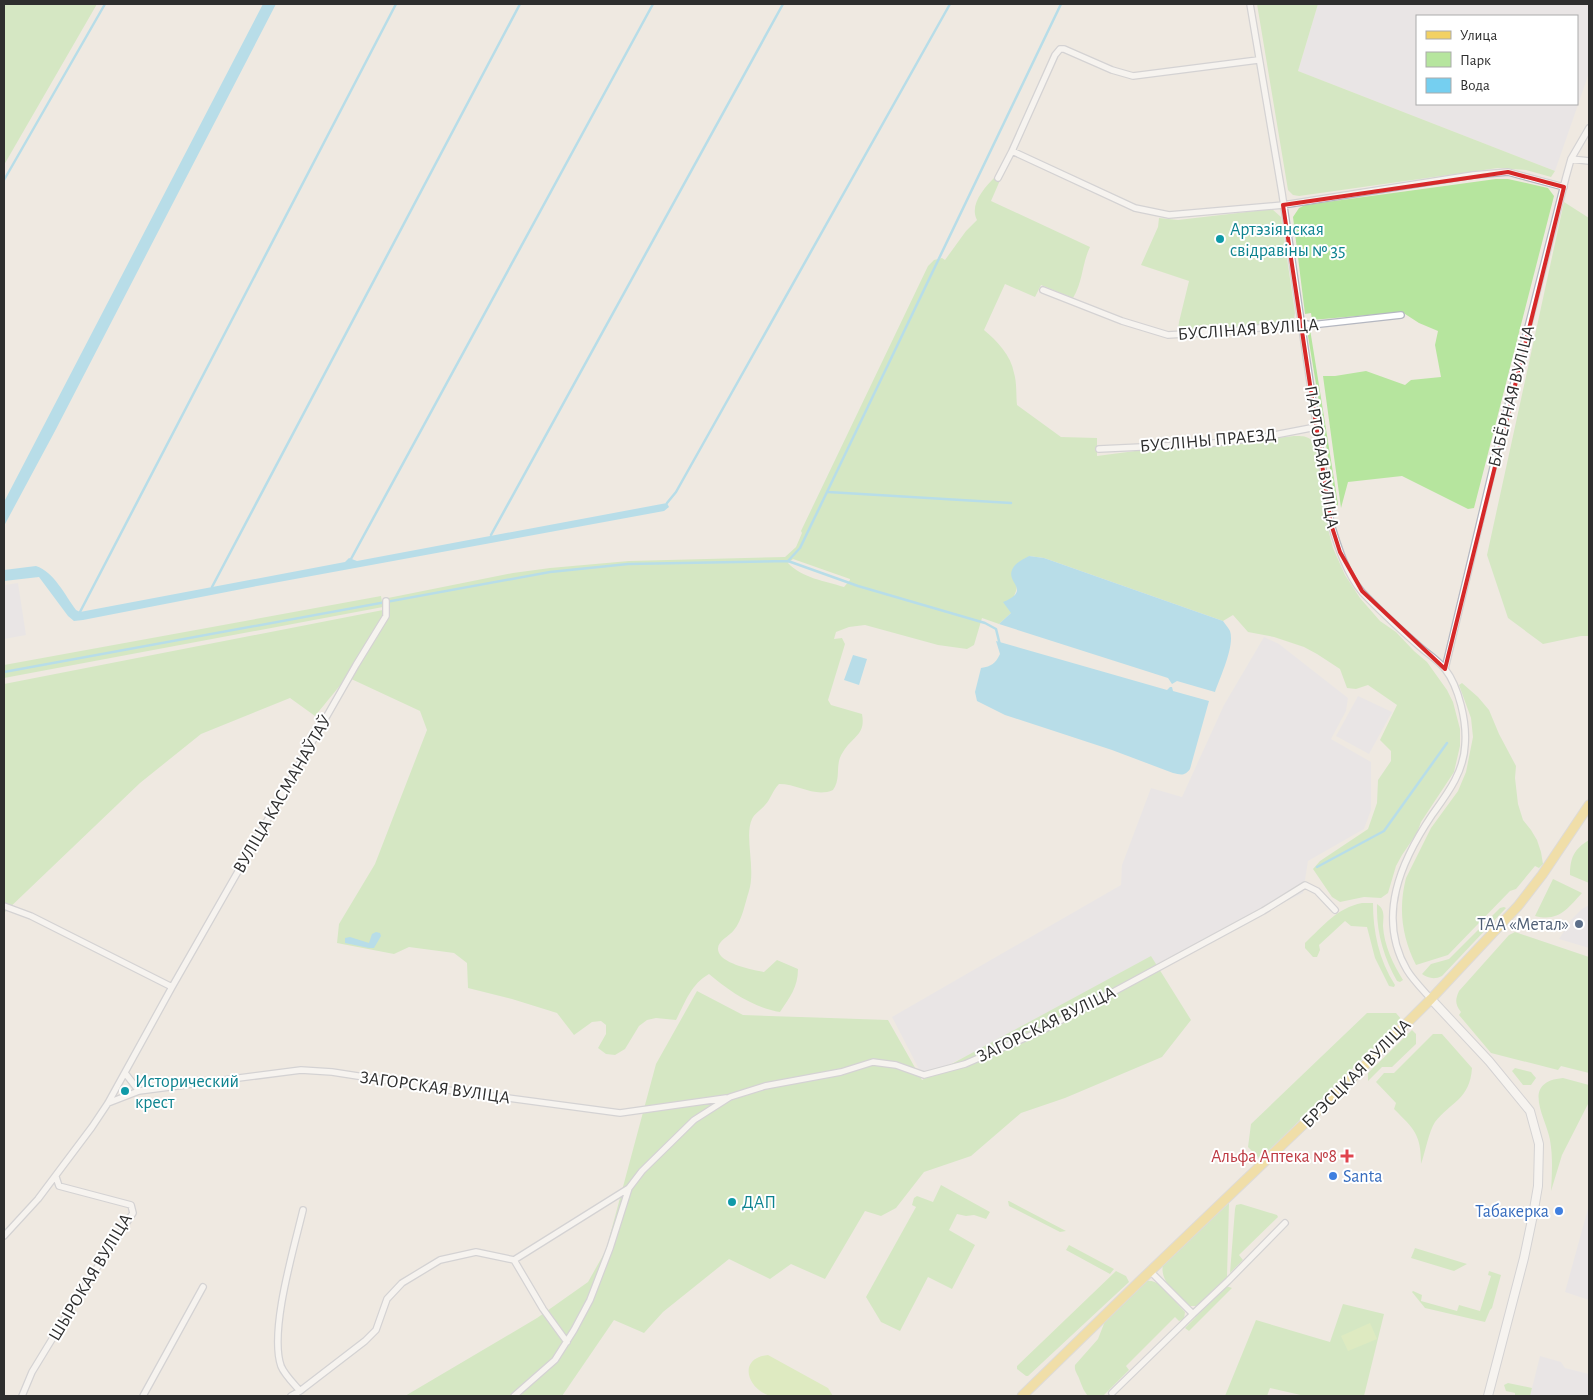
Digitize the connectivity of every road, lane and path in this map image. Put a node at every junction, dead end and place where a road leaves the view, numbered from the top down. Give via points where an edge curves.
1 (1250, 4) edge
2 (1258, 60) junction
3 (1589, 128) edge
4 (1012, 152) junction
5 (1572, 159) junction
6 (1589, 161) edge
7 (998, 178) dead end
8 (1564, 187) junction
9 (1283, 205) junction
10 (1043, 290) dead end
11 (1401, 315) dead end
12 (1302, 323) junction
13 (1316, 427) junction
14 (1099, 449) dead end
15 (386, 601) dead end
16 (1445, 670) junction
17 (1589, 805) edge
18 (4, 906) edge
19 (1335, 910) dead end
20 (172, 987) junction
21 (1431, 999) junction
22 (125, 1073) junction
23 (139, 1091) junction
24 (730, 1098) junction
25 (108, 1103) junction
26 (56, 1177) junction
27 (629, 1188) junction
28 (304, 1210) dead end
29 (1285, 1223) dead end
30 (4, 1236) edge
31 (514, 1260) junction
32 (1150, 1271) junction
33 (203, 1287) dead end
34 (1192, 1314) junction
35 (567, 1342) junction
36 (300, 1391) junction
37 (1112, 1394) dead end
38 (22, 1396) edge
39 (143, 1396) edge
40 (291, 1396) edge
41 (514, 1396) edge
42 (1022, 1396) edge
43 (1488, 1396) edge

1 - 2 street, ПАРТОВАЯ ВУЛІЦА
2 - 4 street via 1133,76 1060,49
2 - 9 street, ПАРТОВАЯ ВУЛІЦА
3 - 5 street, БАБЁРНАЯ ВУЛІЦА
4 - 7 street
4 - 9 street via 1135,208 1155,213 1181,215
5 - 6 street
5 - 8 street, БАБЁРНАЯ ВУЛІЦА
8 - 9 street via 1508,172
8 - 16 street, БАБЁРНАЯ ВУЛІЦА
9 - 12 street, ПАРТОВАЯ ВУЛІЦА
10 - 12 street, БУСЛІНАЯ ВУЛІЦА via 1168,335
11 - 12 street, БУСЛІНАЯ ВУЛІЦА via 1311,325
12 - 13 street, ПАРТОВАЯ ВУЛІЦА
13 - 14 street, БУСЛІНЫ ПРАЕЗД via 1204,444
13 - 16 street, ПАРТОВАЯ ВУЛІЦА via 1331,524 1350,574 1362,591
15 - 20 street, ВУЛІЦА КАСМАНАЎТАЎ via 386,616
16 - 21 street via 1456,691 1466,745 1454,783 1421,831 1405,862 1394,891 1392,908 1398,952 1413,978
17 - 21 main road, БРЭСЦКАЯ ВУЛІЦА via 1520,904
18 - 20 street via 31,916
19 - 24 street, ЗАГОРСКАЯ ВУЛІЦА via 1317,890 1305,886 1042,1031 965,1064 924,1075 896,1065 873,1062 841,1072 765,1086
20 - 22 street, ВУЛІЦА КАСМАНАЎТАЎ
21 - 32 main road, БРЭСЦКАЯ ВУЛІЦА
21 - 43 street via 1530,1111 1539,1144 1538,1186 1533,1215
22 - 23 street
22 - 25 street, ВУЛІЦА КАСМАНАЎТАЎ
23 - 24 street, ЗАГОРСКАЯ ВУЛІЦА via 301,1070 620,1113
23 - 25 street, ЗАГОРСКАЯ ВУЛІЦА
24 - 27 street, ЗАГОРСКАЯ ВУЛІЦА via 694,1120
25 - 26 street, ВУЛІЦА КАСМАНАЎТАЎ
26 - 30 street, ВУЛІЦА КАСМАНАЎТАЎ
26 - 38 street, ШЫРОКАЯ ВУЛІЦА via 60,1186 132,1205 133,1214 41,1357
27 - 31 street, ЗАГОРСКАЯ ВУЛІЦА
27 - 35 street via 590,1300
28 - 36 street via 277,1333 281,1367
29 - 34 street
31 - 35 street
31 - 36 street via 476,1252 440,1260 402,1284 388,1299 376,1330
32 - 34 street
32 - 42 main road, БРЭСЦКАЯ ВУЛІЦА
33 - 39 street
34 - 37 street
35 - 41 street via 554,1360
36 - 40 street

